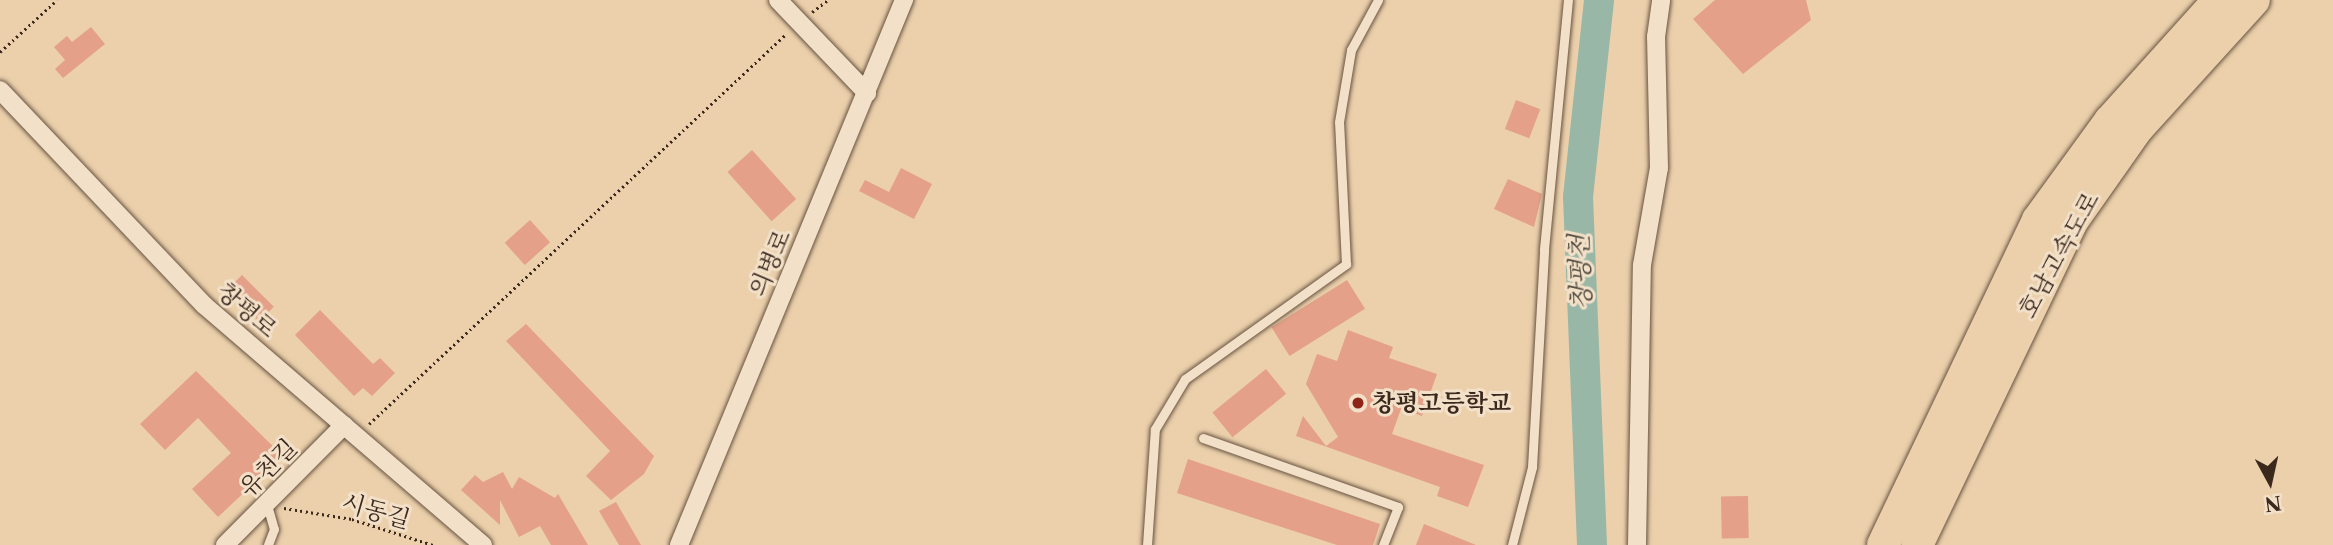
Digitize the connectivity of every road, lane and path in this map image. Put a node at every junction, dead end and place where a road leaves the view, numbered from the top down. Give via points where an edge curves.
1 (57, 0) edge
2 (778, 0) edge
3 (828, 0) edge
4 (904, 0) edge
5 (1378, 0) edge
6 (1568, 0) edge
7 (1661, 0) edge
8 (2219, 0) edge
9 (2254, 0) edge
10 (798, 22) junction
11 (0, 52) edge
12 (0, 90) edge
13 (867, 93) junction
14 (350, 430) junction
15 (1203, 438) dead end
16 (267, 505) junction
17 (225, 545) edge
18 (268, 545) edge
19 (433, 545) edge
20 (483, 545) edge
21 (679, 545) edge
22 (1147, 545) edge
23 (1383, 545) edge
24 (1512, 545) edge
25 (1637, 545) edge
26 (1883, 545) edge
27 (1917, 545) edge

1 - 11 path
2 - 10 street
3 - 10 path
4 - 13 street, 의병로
5 - 22 lane via 1351,50 1339,122 1346,264 1185,379 1155,429
6 - 24 lane via 1544,249 1532,467
7 - 25 street via 1656,37 1659,168 1642,265
8 - 26 highway, 호남고속도로 via 2110,121 2038,220
9 - 27 highway, 호남고속도로 via 2137,129 2073,220
10 - 13 street
10 - 14 path
12 - 14 street, 창평로 via 204,305
13 - 21 street, 의병로
14 - 16 street, 유천길
14 - 20 street, 창평로
15 - 23 lane via 1398,507
16 - 17 street, 유천길
16 - 18 lane via 274,529
16 - 19 path, 시동길 via 352,519

